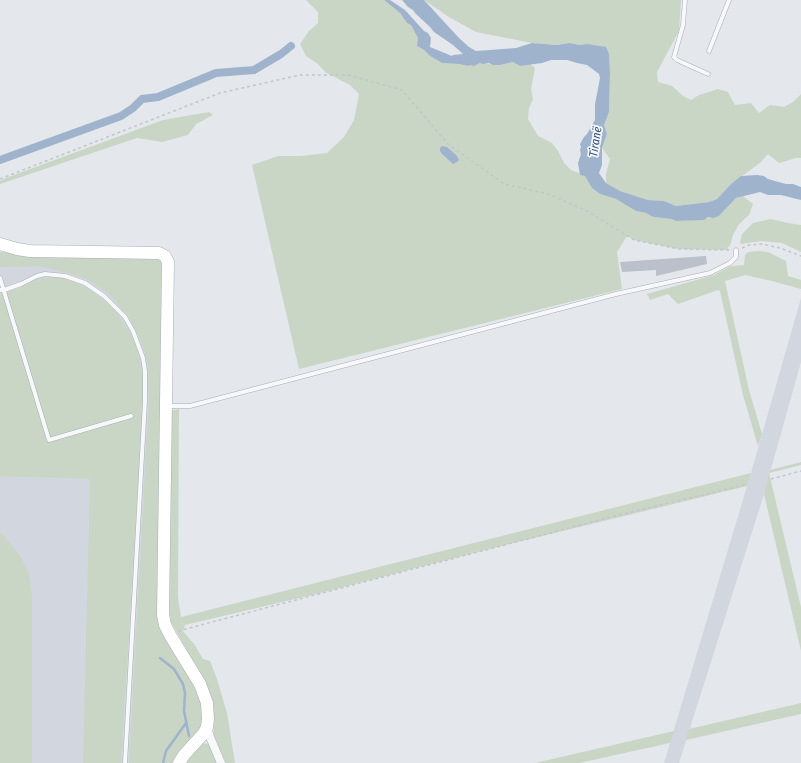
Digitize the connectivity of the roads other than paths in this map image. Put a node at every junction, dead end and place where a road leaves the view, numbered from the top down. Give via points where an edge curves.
1 (685, 0) edge
2 (729, 0) edge
3 (710, 50) dead end
4 (708, 74) dead end
5 (0, 244) edge
6 (736, 250) road end
7 (0, 278) edge
8 (2, 290) edge
9 (165, 406) junction
10 (130, 416) dead end
11 (207, 726) junction
12 (125, 763) edge
13 (179, 763) edge
14 (222, 763) edge

1 - 4 lane via 683,25 674,57
2 - 3 lane
5 - 9 street via 30,250 149,252 166,256 168,271
6 - 9 lane via 736,257 730,263 710,273 616,294 190,406
7 - 8 lane
8 - 10 lane via 49,440
8 - 12 lane via 45,274 65,276 85,283 104,296 124,317 133,331 143,358 146,388
9 - 11 street via 163,615 170,636 200,684 207,703
11 - 13 street via 204,734
11 - 14 street

